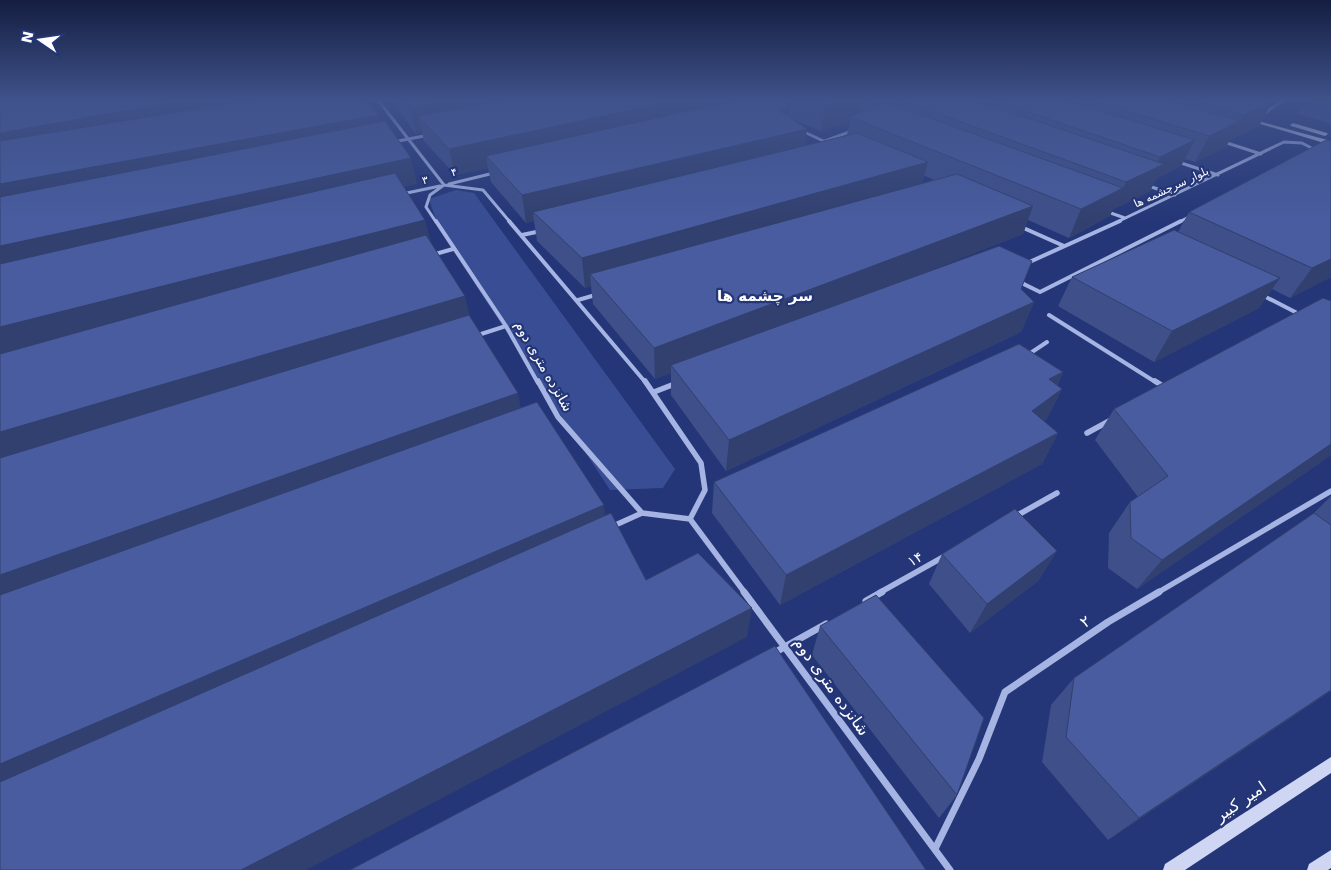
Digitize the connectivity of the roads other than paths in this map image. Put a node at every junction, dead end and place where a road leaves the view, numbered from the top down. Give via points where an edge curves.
1 (400, 141) edge
2 (409, 141) edge
3 (825, 141) edge
4 (1219, 141) edge
5 (1315, 141) edge
6 (389, 143) edge
7 (833, 145) edge
8 (1308, 145) junction
9 (1261, 154) junction
10 (1172, 160) edge
11 (502, 172) edge
12 (1218, 175) junction
13 (1140, 183) edge
14 (444, 185) junction
15 (396, 196) edge
16 (1176, 196) junction
17 (1098, 208) edge
18 (1125, 218) junction
19 (1012, 223) edge
20 (551, 228) edge
21 (522, 235) junction
22 (1148, 238) junction
23 (1156, 243) edge
24 (1064, 246) junction
25 (452, 249) junction
26 (424, 257) edge
27 (996, 273) edge
28 (1003, 274) junction
29 (606, 292) edge
30 (1260, 294) edge
31 (578, 300) junction
32 (1048, 316) dead end
33 (1295, 321) edge
34 (506, 326) junction
35 (469, 338) edge
36 (1047, 342) dead end
37 (1024, 358) edge
38 (682, 381) edge
39 (654, 392) junction
40 (1160, 394) edge
41 (1120, 416) edge
42 (558, 417) junction
43 (548, 420) edge
44 (1087, 433) dead end
45 (714, 486) edge
46 (705, 490) junction
47 (1331, 491) edge
48 (1057, 492) dead end
49 (642, 513) junction
50 (690, 519) junction
51 (1006, 521) edge
52 (606, 529) edge
53 (955, 550) edge
54 (862, 603) edge
55 (836, 618) edge
56 (786, 647) junction
57 (768, 656) edge
58 (1331, 764) edge
59 (934, 849) junction
60 (1331, 858) edge
61 (950, 870) edge
62 (1171, 870) edge
63 (1315, 870) edge

1 - 6 street
2 - 14 street
3 - 7 street
4 - 9 street
5 - 8 street
8 - 9 street, بلوار سرچشمه ها via 1284,142
8 - 22 street via 1319,152
9 - 12 street, بلوار سرچشمه ها
10 - 12 street
11 - 14 street, ۴
12 - 16 street, بلوار سرچشمه ها
13 - 16 street
14 - 15 street, ۳
14 - 21 street via 483,190
14 - 25 street, شانزده متری دوم via 430,195 426,207
16 - 18 street, بلوار سرچشمه ها
17 - 18 street
18 - 24 street, بلوار سرچشمه ها
19 - 24 street
20 - 21 street
21 - 31 street
22 - 23 street
22 - 28 street via 1040,292
24 - 28 street, بلوار سرچشمه ها
25 - 26 street
25 - 34 street, شانزده متری دوم
27 - 28 street
29 - 31 street
30 - 33 street via 1304,316
31 - 39 street
32 - 40 street via 1169,389
34 - 35 street
34 - 42 street, شانزده متری دوم
36 - 37 street
38 - 39 street
39 - 46 street via 701,463
41 - 44 street
42 - 43 street
42 - 49 street, شانزده متری دوم
45 - 46 street
46 - 50 street
47 - 59 street, ۲ via 1108,622 1005,692 979,759
48 - 51 street
49 - 50 street
49 - 52 street
50 - 56 street, شانزده متری دوم
53 - 54 street, ۱۴
55 - 56 street
56 - 57 street
56 - 59 street, شانزده متری دوم
58 - 62 main road, امیر کبیر
59 - 61 street, شانزده متری دوم
60 - 63 main road

